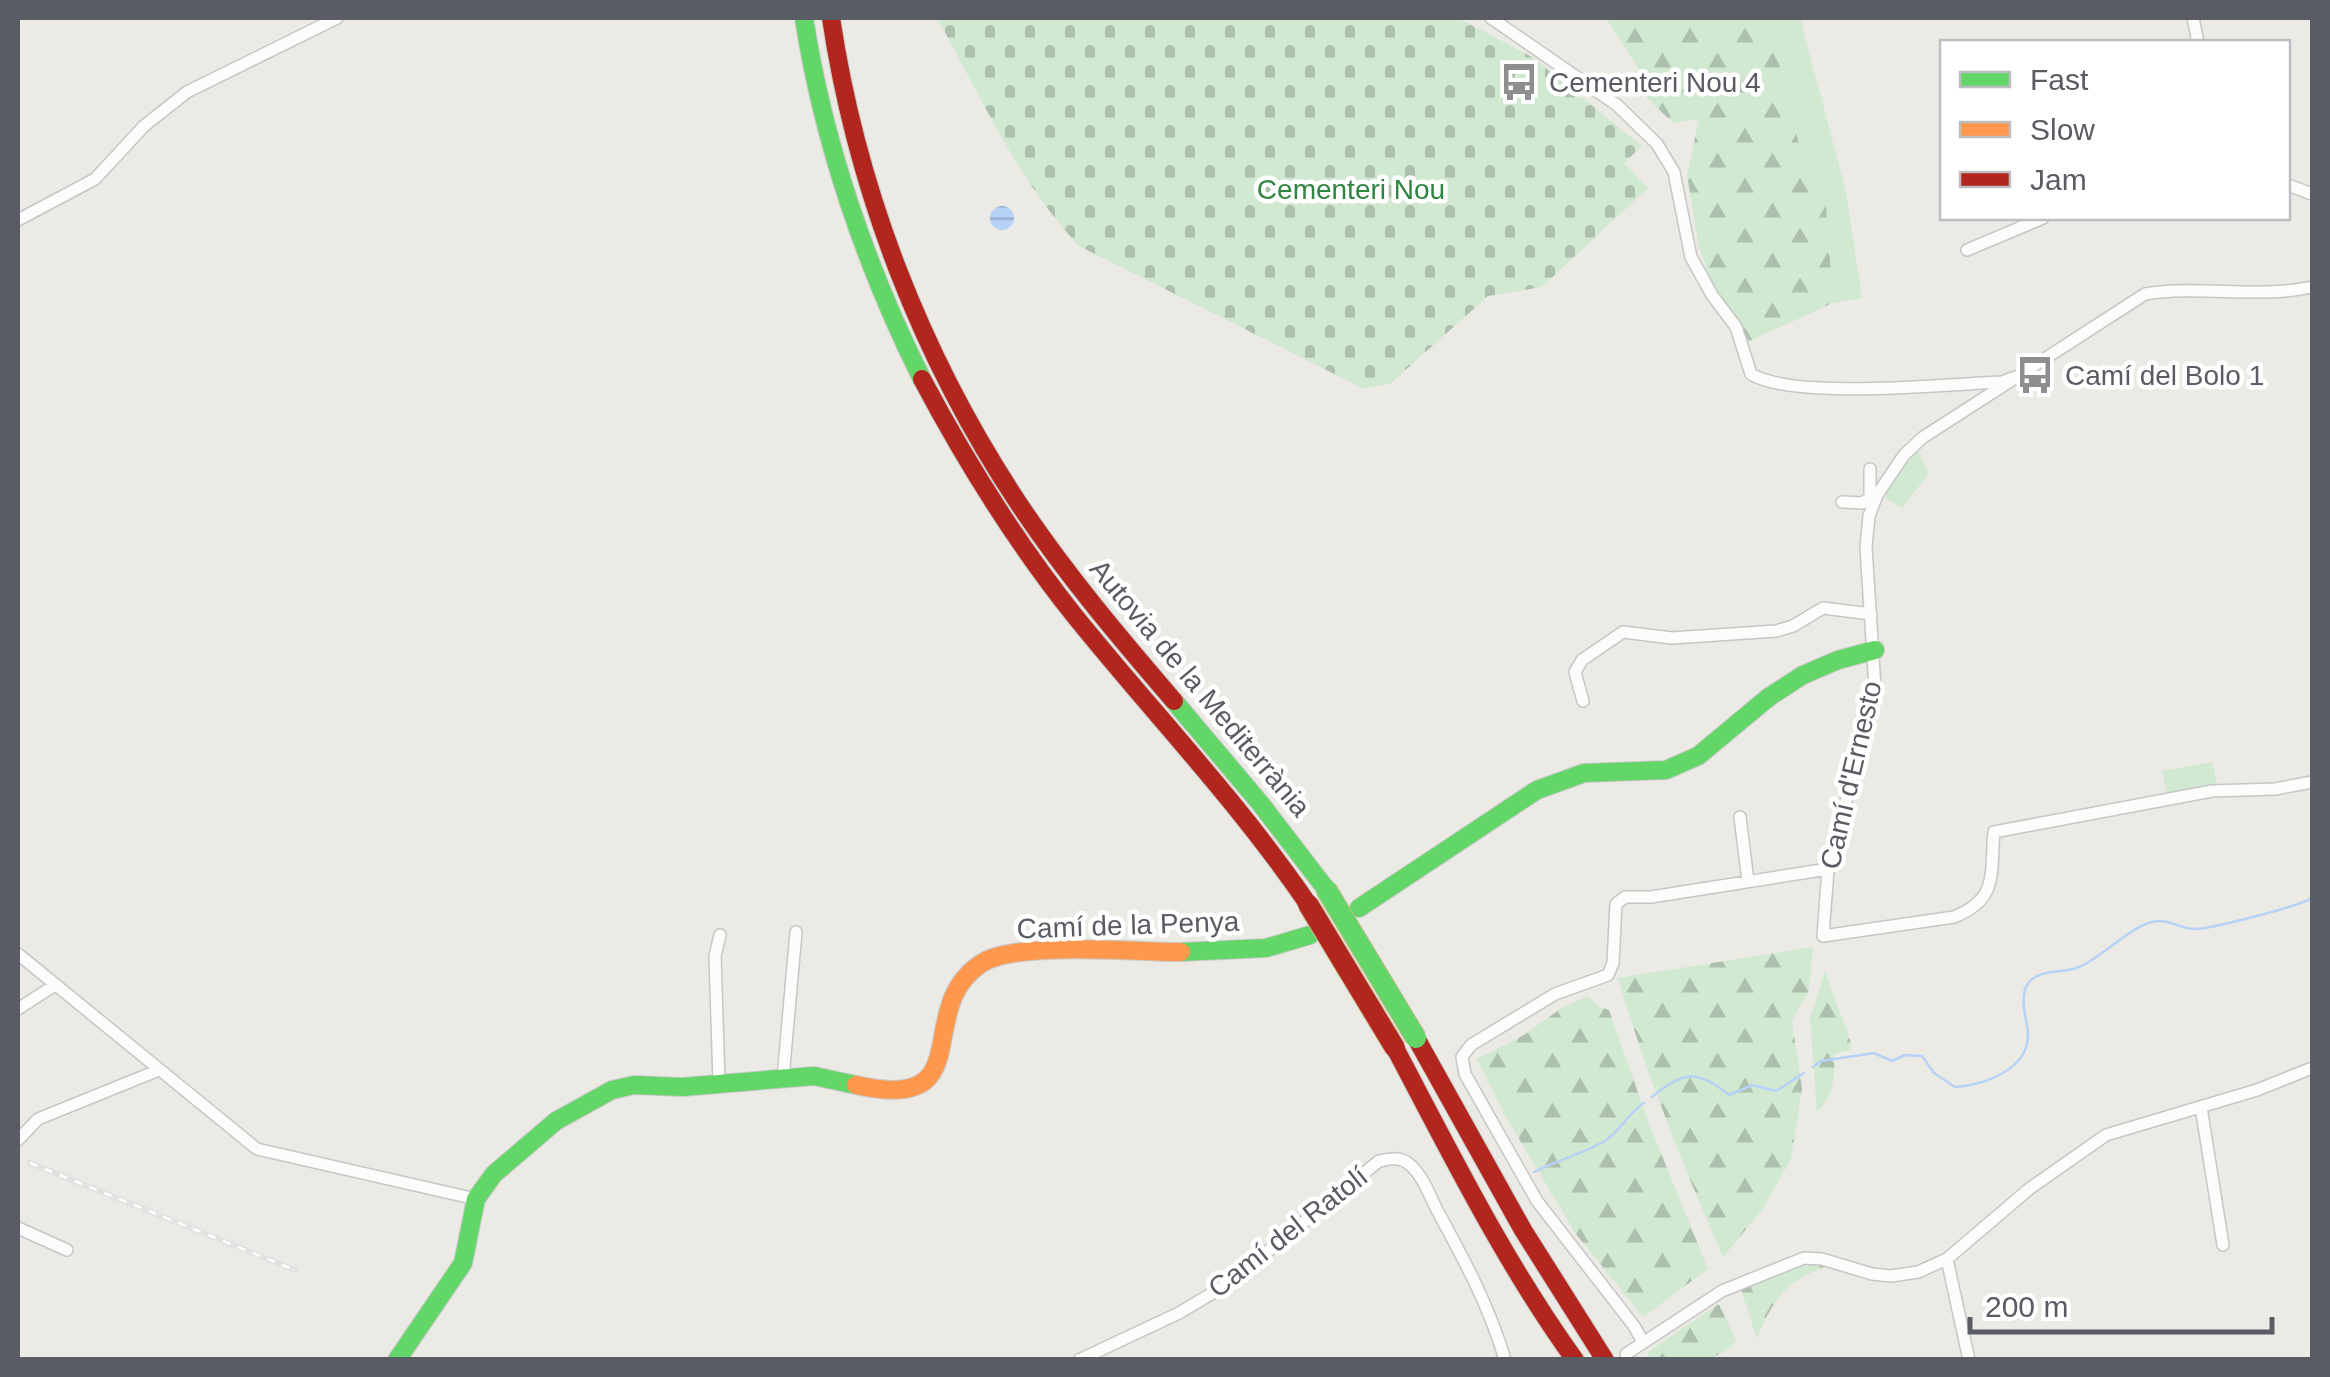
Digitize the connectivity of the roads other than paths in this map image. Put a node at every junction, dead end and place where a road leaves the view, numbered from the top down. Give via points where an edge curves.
1 (338, 18) edge
2 (804, 18) edge
3 (831, 18) edge
4 (1491, 18) edge
5 (18, 220) edge
6 (2038, 220) edge
7 (1968, 250) dead end
8 (2312, 286) edge
9 (2030, 371) junction
10 (1870, 469) dead end
11 (1870, 497) junction
12 (1842, 502) dead end
13 (1871, 512) junction
14 (1871, 614) junction
15 (1875, 650) junction
16 (1583, 701) dead end
17 (2312, 782) edge
18 (1740, 817) dead end
19 (1828, 869) junction
20 (1748, 881) junction
21 (1359, 908) dead end
22 (796, 932) dead end
23 (720, 935) dead end
24 (1310, 935) dead end
25 (18, 954) edge
26 (55, 984) junction
27 (18, 1009) edge
28 (2312, 1068) edge
29 (159, 1070) junction
30 (783, 1078) junction
31 (719, 1082) junction
32 (2201, 1107) junction
33 (18, 1140) edge
34 (476, 1199) junction
35 (18, 1228) edge
36 (2223, 1245) dead end
37 (67, 1250) dead end
38 (1946, 1259) junction
39 (1643, 1342) junction
40 (1609, 1353) edge
41 (397, 1360) edge
42 (1079, 1360) edge
43 (1504, 1360) edge
44 (1575, 1360) edge
45 (1969, 1360) edge

1 - 5 street via 187,92 94,179
2 - 44 main road, Autovia de la Mediterrània, bridge via 846,196 880,292 941,418 991,502 1071,612 1308,904 1484,1215
3 - 40 main road, Autovia de la Mediterrània, bridge via 847,111 894,264 959,402 1063,566 1326,889 1522,1230
4 - 9 street via 1617,105 1656,144 1674,172 1692,257 1736,327 1751,374 1766,383 1850,388 2002,382
6 - 7 street
8 - 9 street, Camí d'Ernesto via 2145,294
9 - 13 street, Camí d'Ernesto via 1922,438 1890,474
10 - 11 street
11 - 12 street
11 - 13 street
13 - 14 street, Camí d'Ernesto
14 - 15 street, Camí d'Ernesto
14 - 16 street via 1823,608 1776,631 1672,638 1623,632 1575,672
15 - 19 street, Camí d'Ernesto via 1876,688
15 - 21 main road via 1803,675 1698,756 1666,770 1584,773 1537,790
17 - 19 street, Camí d'Ernesto via 2212,791 1994,832 1984,900 1954,918 1823,936
18 - 20 street
19 - 20 street
20 - 39 street via 1625,897 1616,904 1608,975 1555,994 1462,1057 1465,1074 1538,1201
22 - 30 street
23 - 31 street
24 - 30 main road, Camí de la Penya via 1216,952 1021,950 984,961 958,982 939,1061 919,1084 890,1093 814,1076
25 - 26 street
26 - 27 street
26 - 29 street
28 - 32 street
29 - 33 street via 38,1119
29 - 34 street via 257,1149
30 - 31 main road, Camí de la Penya
31 - 34 main road, Camí de la Penya via 612,1090 556,1120 494,1174
32 - 36 street
32 - 38 street via 2106,1135 2029,1188
34 - 41 main road, Camí de la Penya via 463,1263
35 - 37 street
38 - 39 street via 1892,1276 1804,1258 1722,1290
38 - 45 street
39 - 40 street
42 - 43 street, Camí del Ratolí via 1226,1286 1380,1161 1398,1158 1411,1165 1480,1289

